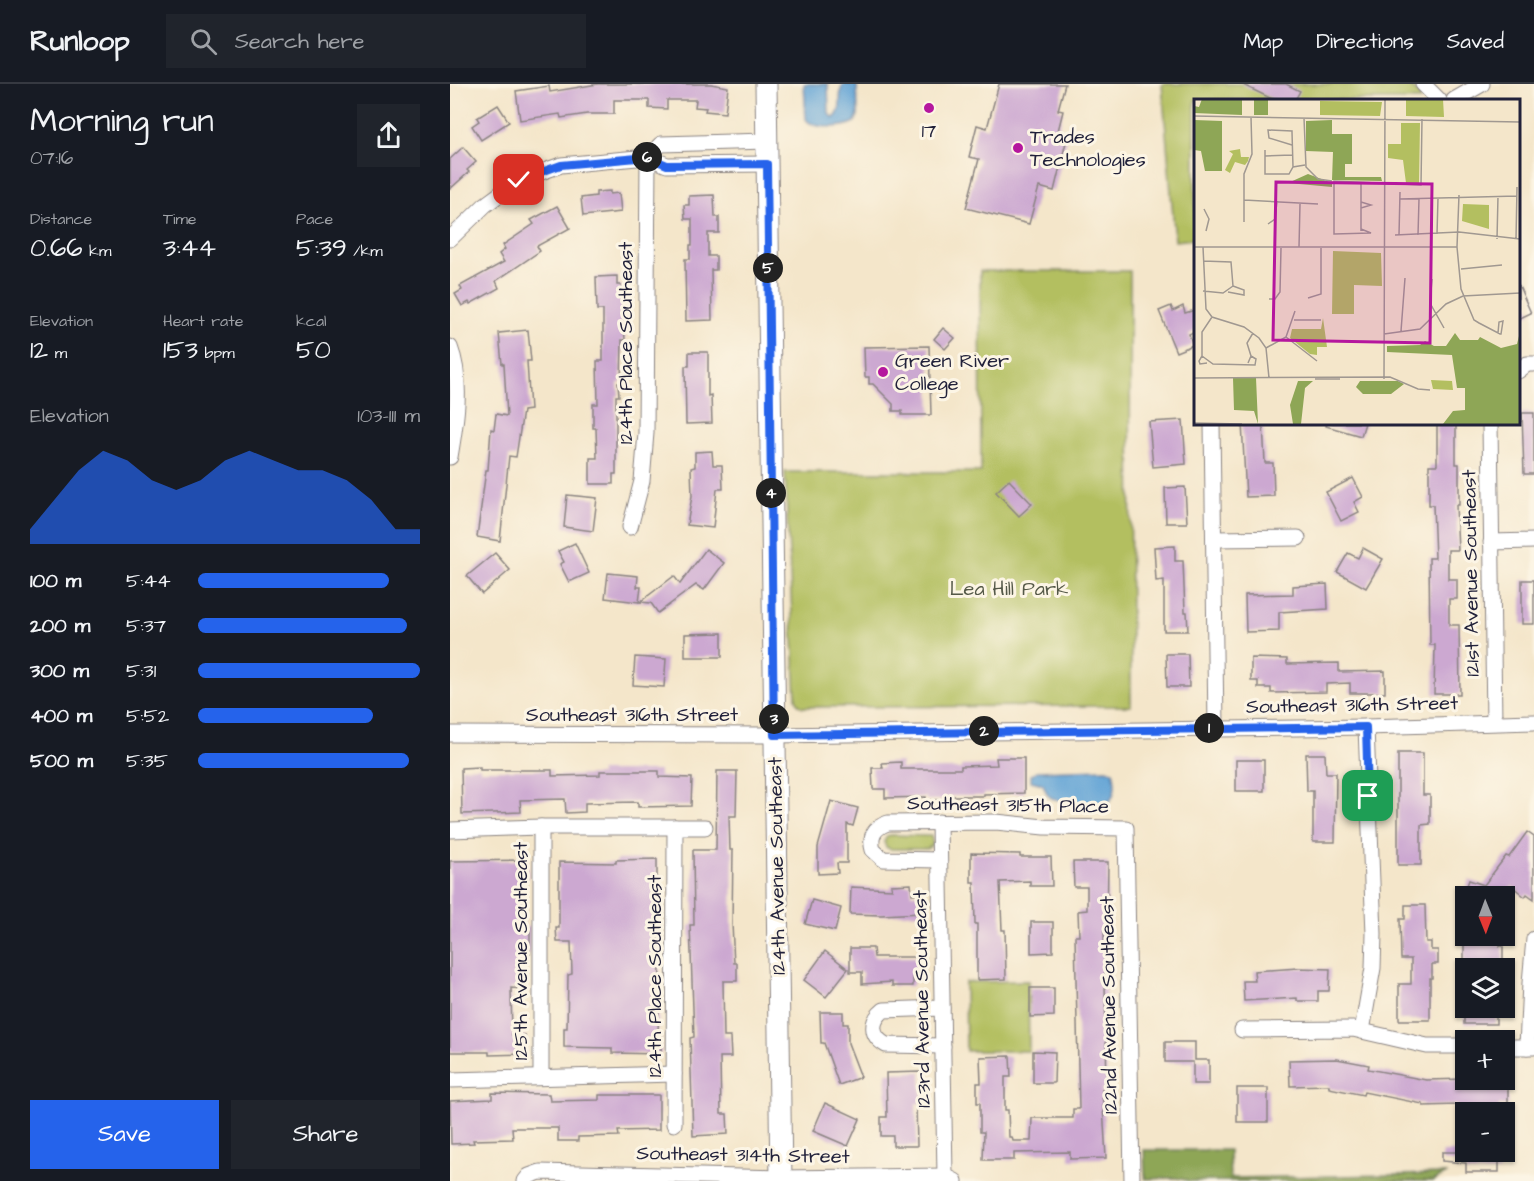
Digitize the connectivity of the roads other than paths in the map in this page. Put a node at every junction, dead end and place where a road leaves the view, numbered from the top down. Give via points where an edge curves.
1 (765, 84) edge
2 (1423, 84) edge
3 (1482, 84) edge
4 (1438, 99) edge
5 (1456, 99) edge
6 (767, 141) junction
7 (648, 157) junction
8 (767, 164) junction
9 (450, 240) edge
10 (450, 347) edge
11 (1534, 364) edge
12 (1519, 369) edge
13 (1212, 424) edge
14 (1490, 424) edge
15 (450, 457) edge
16 (630, 526) dead end
17 (1298, 538) dead end
18 (1214, 539) junction
19 (1534, 541) edge
20 (1491, 542) junction
21 (1494, 722) junction
22 (1534, 722) edge
23 (1366, 727) junction
24 (1216, 728) junction
25 (450, 734) edge
26 (774, 735) junction
27 (939, 822) junction
28 (541, 827) junction
29 (675, 827) junction
30 (705, 827) dead end
31 (1126, 828) joint
32 (450, 830) edge
33 (939, 860) junction
34 (1534, 939) edge
35 (942, 1008) junction
36 (1242, 1030) dead end
37 (1362, 1031) junction
38 (943, 1046) junction
39 (1455, 1046) edge
40 (1515, 1047) edge
41 (1531, 1047) edge
42 (674, 1074) junction
43 (541, 1076) junction
44 (450, 1080) edge
45 (674, 1124) dead end
46 (527, 1178) edge
47 (950, 1178) edge
48 (781, 1179) edge
49 (1132, 1181) edge

1 - 6 street, 124th Avenue Southeast
2 - 4 street
3 - 5 street
6 - 7 street via 661,144
6 - 8 street, 124th Avenue Southeast
7 - 8 street via 667,165
7 - 9 street via 561,165 519,180 485,205
7 - 16 street, 124th Place Southeast via 645,458
8 - 26 street, 124th Avenue Southeast
10 - 15 street via 457,387
11 - 12 street
13 - 18 street
14 - 20 street, 121st Avenue Southeast
17 - 18 street
18 - 24 street
19 - 20 street
20 - 21 street, 121st Avenue Southeast
21 - 22 street, Southeast 316th Street
21 - 23 street, Southeast 316th Street
23 - 24 street, Southeast 316th Street
23 - 37 street via 1374,934
24 - 26 street, Southeast 316th Street
25 - 26 street, Southeast 316th Street
26 - 48 street, 124th Avenue Southeast
27 - 31 street, Southeast 315th Place
27 - 33 street, 123rd Avenue Southeast
27 - 33 street, Southeast 315th Place via 888,823 875,829 871,843 884,859
28 - 29 street
28 - 32 street
28 - 43 street, 125th Avenue Southeast
29 - 30 street
29 - 42 street, 124th Place Southeast
31 - 49 street, 122nd Avenue Southeast
33 - 35 street, 123rd Avenue Southeast
34 - 41 street
35 - 38 street, 123rd Avenue Southeast
35 - 38 street via 884,1010 873,1028 875,1036 886,1045
36 - 37 street
37 - 39 street via 1427,1046
38 - 47 street, 123rd Avenue Southeast
40 - 41 street
42 - 43 street
42 - 45 street, 124th Place Southeast
43 - 44 street
46 - 48 street, Southeast 314th Street via 540,1172
47 - 48 street, Southeast 314th Street

